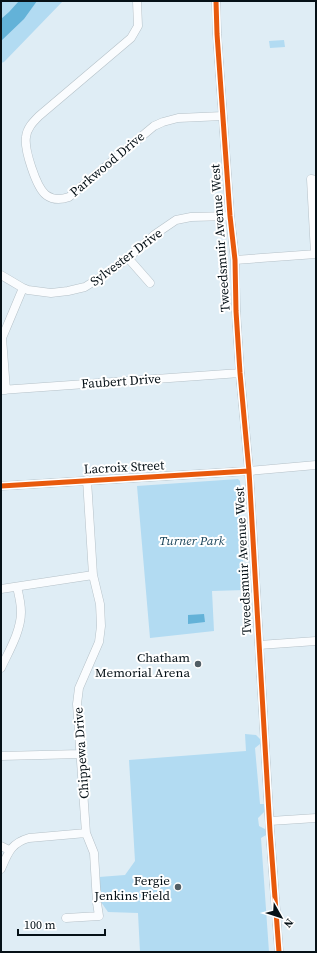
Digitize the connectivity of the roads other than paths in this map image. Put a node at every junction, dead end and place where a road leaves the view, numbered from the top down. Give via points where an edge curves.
1 (137, 1) edge
2 (216, 1) edge
3 (223, 116) junction
4 (316, 180) edge
5 (230, 216) junction
6 (316, 254) edge
7 (128, 258) junction
8 (235, 260) junction
9 (1, 275) edge
10 (150, 283) dead end
11 (23, 288) junction
12 (240, 372) junction
13 (3, 390) edge
14 (316, 465) edge
15 (249, 471) junction
16 (87, 480) junction
17 (1, 486) edge
18 (93, 575) junction
19 (17, 587) junction
20 (1, 589) edge
21 (316, 641) edge
22 (259, 646) junction
23 (1, 668) edge
24 (81, 754) junction
25 (1, 756) edge
26 (316, 818) edge
27 (270, 821) junction
28 (86, 833) junction
29 (1, 846) edge
30 (9, 850) junction
31 (1, 869) edge
32 (66, 918) dead end
33 (279, 952) edge

1 - 3 street, Parkwood Drive via 138,22 131,38 39,116 28,129 26,147 44,194 61,200 69,197 144,133 163,122 178,118
2 - 3 street, Tweedsmuir Avenue West
3 - 5 street, Tweedsmuir Avenue West
4 - 6 street via 311,179
5 - 7 street, Sylvester Drive via 191,216 176,220
5 - 8 street, Tweedsmuir Avenue West
6 - 8 street
7 - 10 street
7 - 11 street, Sylvester Drive via 85,287 51,293
8 - 12 street, Tweedsmuir Avenue West
9 - 11 street, Sylvester Drive
11 - 13 street via 2,338
12 - 13 street, Faubert Drive
12 - 15 street, Tweedsmuir Avenue West
14 - 15 street, Lacroix Street
15 - 16 street, Lacroix Street
15 - 22 street, Tweedsmuir Avenue West
16 - 17 street, Lacroix Street
16 - 18 street, Chippewa Drive
18 - 19 street
18 - 24 street, Chippewa Drive via 102,620 99,642 79,688 77,704
19 - 20 street
19 - 23 street via 21,608 20,621
21 - 22 street
22 - 27 street, Tweedsmuir Avenue West
24 - 25 street
24 - 28 street, Chippewa Drive
26 - 27 street
27 - 33 street, Tweedsmuir Avenue West
28 - 30 street via 29,838
28 - 32 street, Chippewa Drive via 94,853 99,916
29 - 30 street
30 - 31 street

